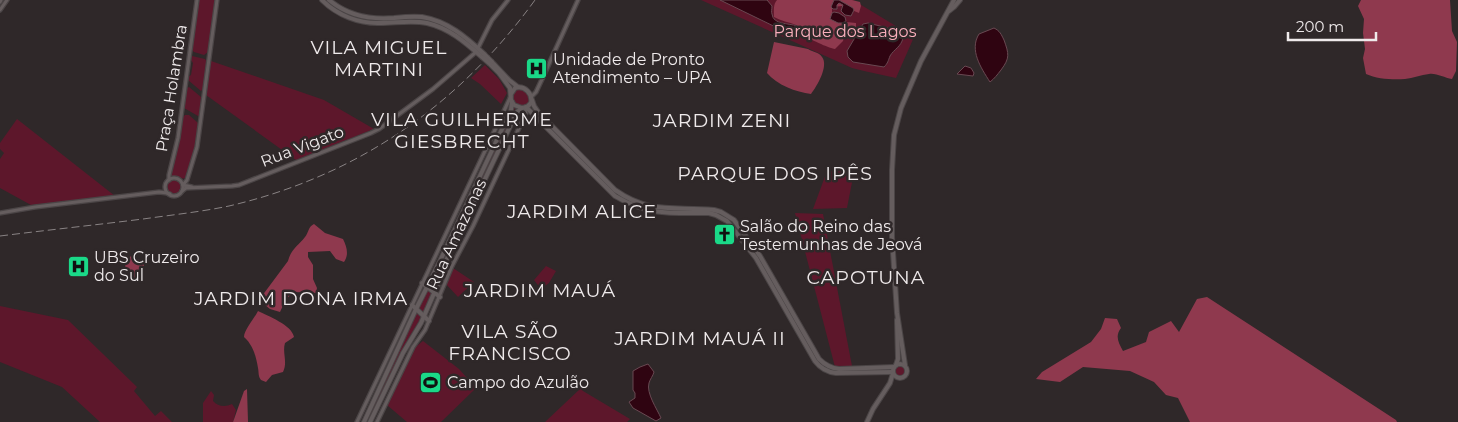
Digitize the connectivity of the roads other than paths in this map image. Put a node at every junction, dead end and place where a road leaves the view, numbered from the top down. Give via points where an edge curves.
1 (7, 0) edge
2 (197, 0) edge
3 (217, 0) edge
4 (322, 0) edge
5 (329, 0) edge
6 (508, 0) edge
7 (578, 0) edge
8 (954, 0) edge
9 (960, 0) edge
10 (0, 10) edge
11 (947, 12) junction
12 (477, 50) junction
13 (491, 63) junction
14 (518, 87) junction
15 (511, 98) junction
16 (532, 98) junction
17 (524, 108) junction
18 (188, 176) junction
19 (169, 180) junction
20 (180, 180) junction
21 (183, 184) junction
22 (166, 186) junction
23 (200, 188) junction
24 (159, 192) junction
25 (182, 192) junction
26 (170, 194) junction
27 (687, 211) junction
28 (0, 212) edge
29 (745, 243) junction
30 (753, 246) junction
31 (424, 284) junction
32 (776, 288) junction
33 (434, 293) junction
34 (440, 297) junction
35 (412, 305) junction
36 (416, 308) junction
37 (897, 313) junction
38 (424, 316) junction
39 (429, 321) junction
40 (804, 340) junction
41 (810, 342) junction
42 (905, 365) junction
43 (894, 369) junction
44 (900, 378) junction
45 (890, 382) junction
46 (357, 422) edge
47 (364, 422) edge
48 (370, 422) edge
49 (377, 422) edge
50 (867, 422) edge

1 - 10 street
2 - 19 street, Praça Holambra via 179,132
3 - 18 street, Praça Holambra via 197,147
4 - 12 main road via 357,20 418,22 438,27
5 - 12 main road via 347,12 370,19 421,17 434,20 456,30
6 - 12 street, Rua Vigato via 492,20
7 - 16 street
8 - 11 main road
9 - 11 main road
11 - 37 main road via 911,84 894,135 891,211
12 - 13 main road, bridge
12 - 23 street, Rua Vigato via 433,89 371,133 239,185
13 - 14 main road
13 - 15 main road via 506,82
14 - 15 main road
14 - 16 main road via 529,92
15 - 17 main road via 517,107
15 - 31 street
15 - 31 main road via 511,110 440,260
16 - 17 main road via 530,105
16 - 27 main road via 538,112 615,190 645,205
17 - 27 main road via 625,202 649,211
17 - 33 main road via 513,120
17 - 34 street, Rua Amazonas via 526,113
18 - 20 street
18 - 21 street, Praça Holambra
19 - 20 street
19 - 22 street
20 - 21 street
21 - 23 street
21 - 25 street
22 - 24 street
22 - 26 street
23 - 25 street via 186,188
24 - 26 street
24 - 28 street
25 - 26 street
27 - 29 main road via 722,217
27 - 30 main road via 707,209 722,212 734,220
29 - 30 main road
29 - 32 main road
30 - 32 main road
31 - 33 main road
31 - 35 street
31 - 36 main road
32 - 40 main road
32 - 41 main road
33 - 34 main road
33 - 38 main road
34 - 39 street, Rua Amazonas
35 - 36 main road
35 - 46 street
36 - 38 main road
36 - 47 main road
37 - 42 main road
37 - 43 main road via 898,359
38 - 39 main road
38 - 48 main road
39 - 49 street, Rua Amazonas
40 - 41 main road
40 - 43 main road via 818,366 829,372
41 - 43 main road via 823,364 832,368
42 - 43 main road via 901,363
42 - 44 main road via 907,374
43 - 44 main road
43 - 45 main road
44 - 45 main road
45 - 50 main road

